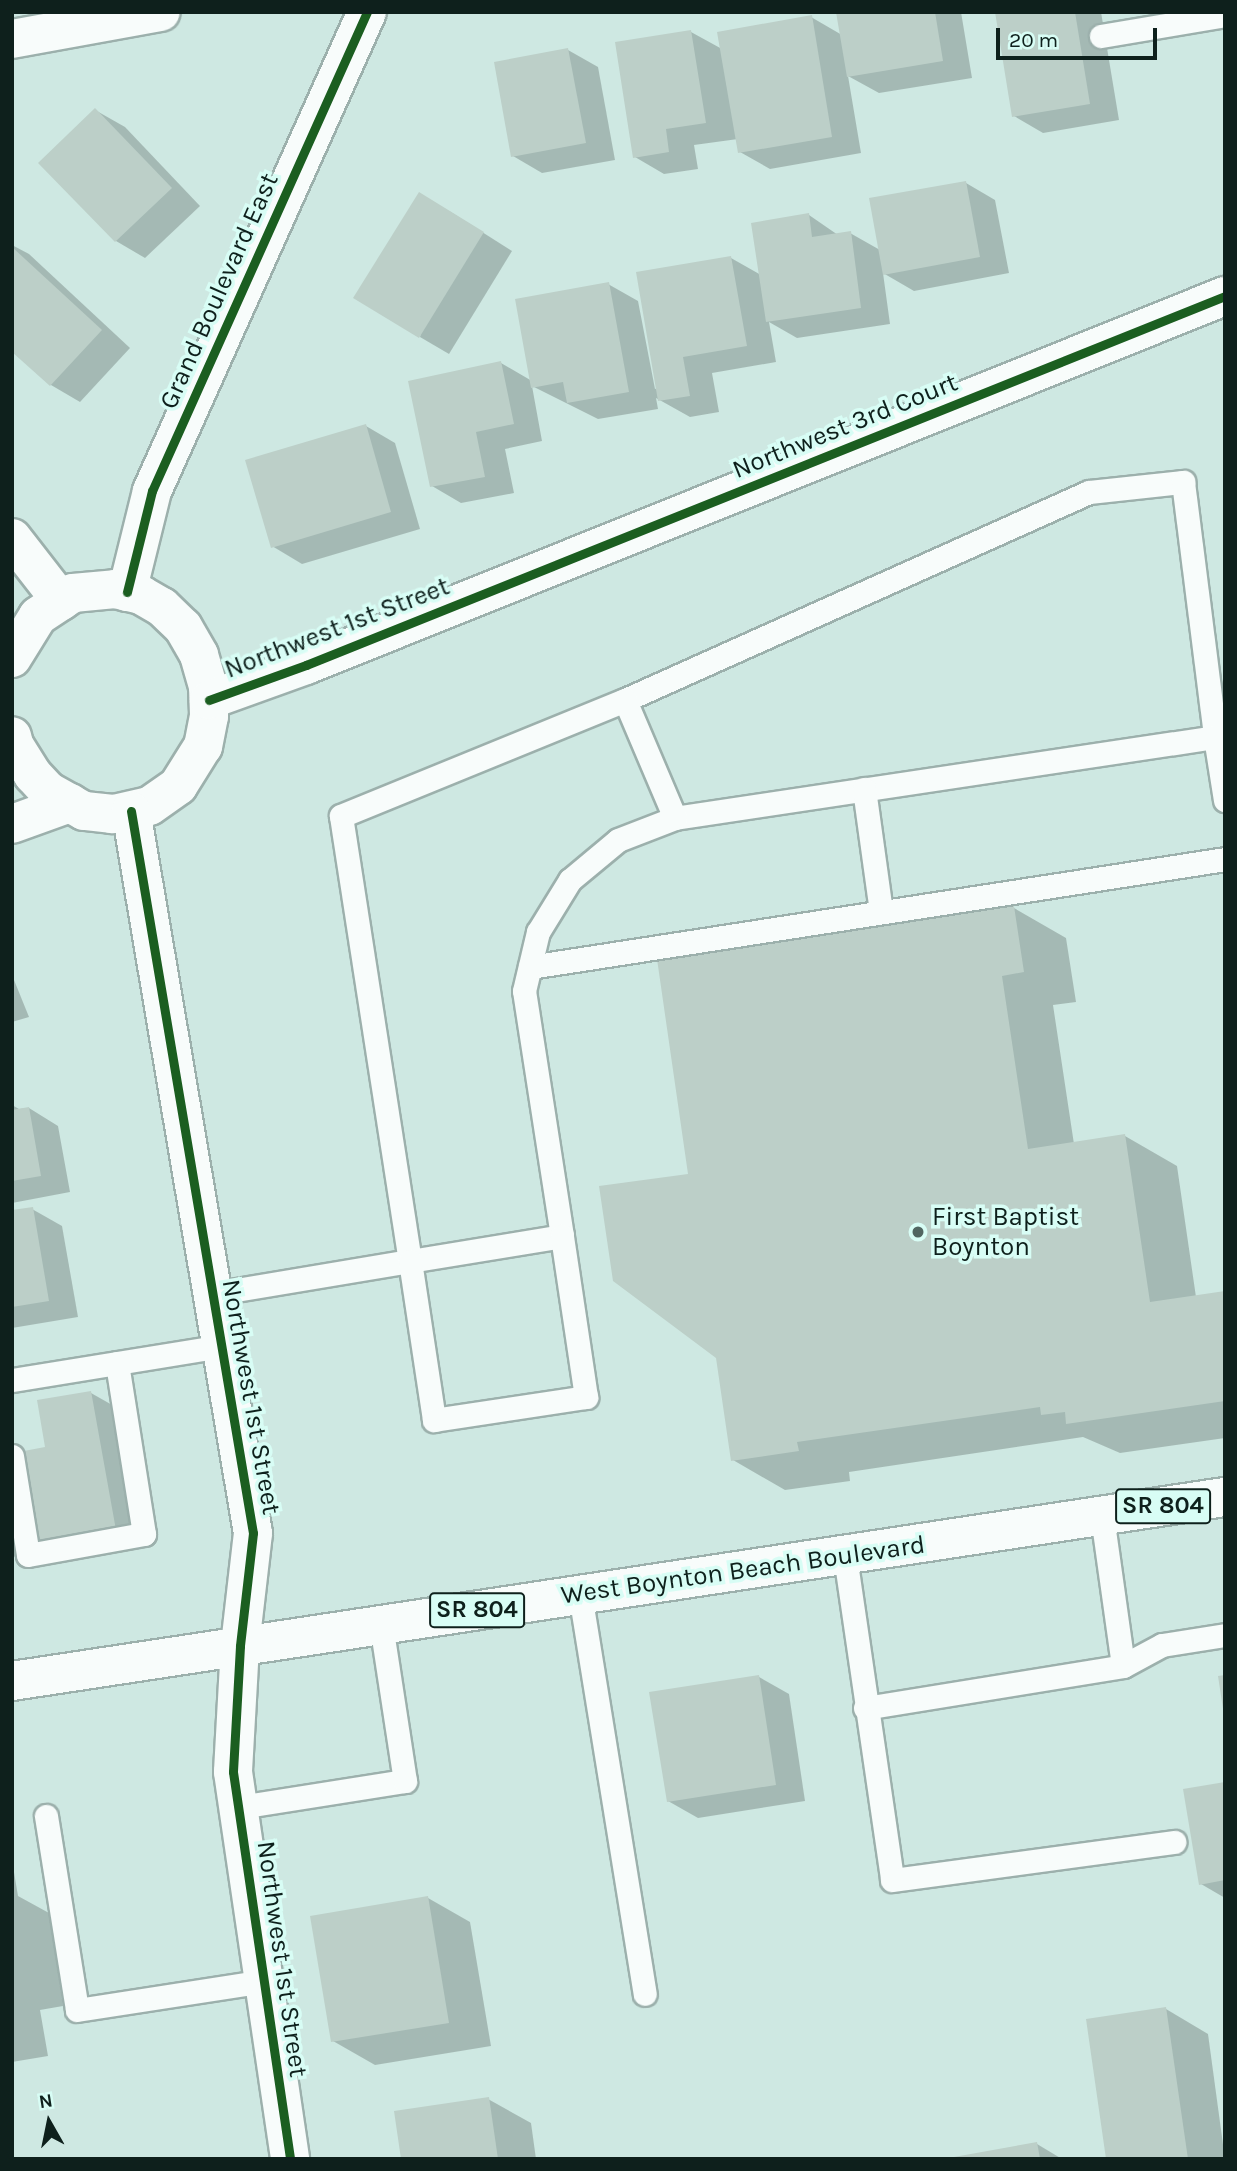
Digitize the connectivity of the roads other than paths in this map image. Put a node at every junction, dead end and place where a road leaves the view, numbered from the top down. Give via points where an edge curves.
1 (161, 12) edge
2 (367, 12) edge
3 (1225, 15) edge
4 (1101, 36) dead end
5 (12, 39) edge
6 (1225, 296) edge
7 (12, 538) edge
8 (127, 592) junction
9 (481, 595) joint
10 (61, 601) junction
11 (12, 658) edge
12 (209, 700) junction
13 (625, 700) junction
14 (1220, 736) edge
15 (13, 742) edge
16 (864, 789) junction
17 (1225, 800) edge
18 (70, 803) junction
19 (131, 811) junction
20 (675, 817) junction
21 (12, 824) edge
22 (1225, 859) edge
23 (881, 912) junction
24 (530, 967) junction
25 (562, 1236) junction
26 (410, 1261) junction
27 (212, 1294) junction
28 (221, 1346) junction
29 (117, 1363) junction
30 (12, 1380) edge
31 (12, 1456) edge
32 (1225, 1497) edge
33 (1102, 1516) junction
34 (845, 1556) junction
35 (580, 1594) junction
36 (381, 1625) junction
37 (1225, 1635) edge
38 (240, 1646) junction
39 (1123, 1666) junction
40 (12, 1681) edge
41 (865, 1708) junction
42 (239, 1807) junction
43 (46, 1816) dead end
44 (1174, 1842) dead end
45 (264, 1981) junction
46 (645, 1994) dead end
47 (290, 2159) edge

1 - 5 street
2 - 8 street, Grand Boulevard East via 152,491
3 - 4 lane
6 - 9 street, Northwest 3rd Court
7 - 10 street
8 - 10 street via 73,593
8 - 12 street via 162,607 183,627 199,655
9 - 12 street, Northwest 1st Street
10 - 11 street via 38,616
12 - 19 street via 202,746 188,773 149,806
13 - 14 lane via 1089,492 1183,482
13 - 20 lane
13 - 26 lane via 341,816
14 - 16 lane
14 - 17 lane
15 - 18 street via 33,775 48,791
16 - 20 lane
16 - 23 lane
18 - 19 street via 84,811
18 - 21 street
19 - 27 street, Northwest 1st Street
20 - 24 lane via 618,840 570,880 538,932
22 - 23 lane
23 - 24 lane
24 - 25 lane via 524,991
25 - 26 lane
25 - 26 lane via 586,1397 434,1420
26 - 27 lane
27 - 28 street, Northwest 1st Street
28 - 29 lane
28 - 38 street, Northwest 1st Street via 253,1533
29 - 30 lane
29 - 31 lane via 144,1534 28,1555
32 - 33 street, West Boynton Beach Boulevard / SR 804
33 - 34 street, West Boynton Beach Boulevard / SR 804
33 - 39 lane
34 - 35 street, West Boynton Beach Boulevard / SR 804
34 - 41 lane
35 - 36 street, West Boynton Beach Boulevard / SR 804
35 - 46 lane
36 - 38 street, West Boynton Beach Boulevard / SR 804
36 - 42 lane via 405,1781
37 - 39 lane via 1162,1645
38 - 40 street, West Boynton Beach Boulevard / SR 804
38 - 42 street, Northwest 1st Street via 233,1772
39 - 41 lane
41 - 44 lane via 892,1880
42 - 45 street, Northwest 1st Street
43 - 45 lane via 77,2010
45 - 47 street, Northwest 1st Street

